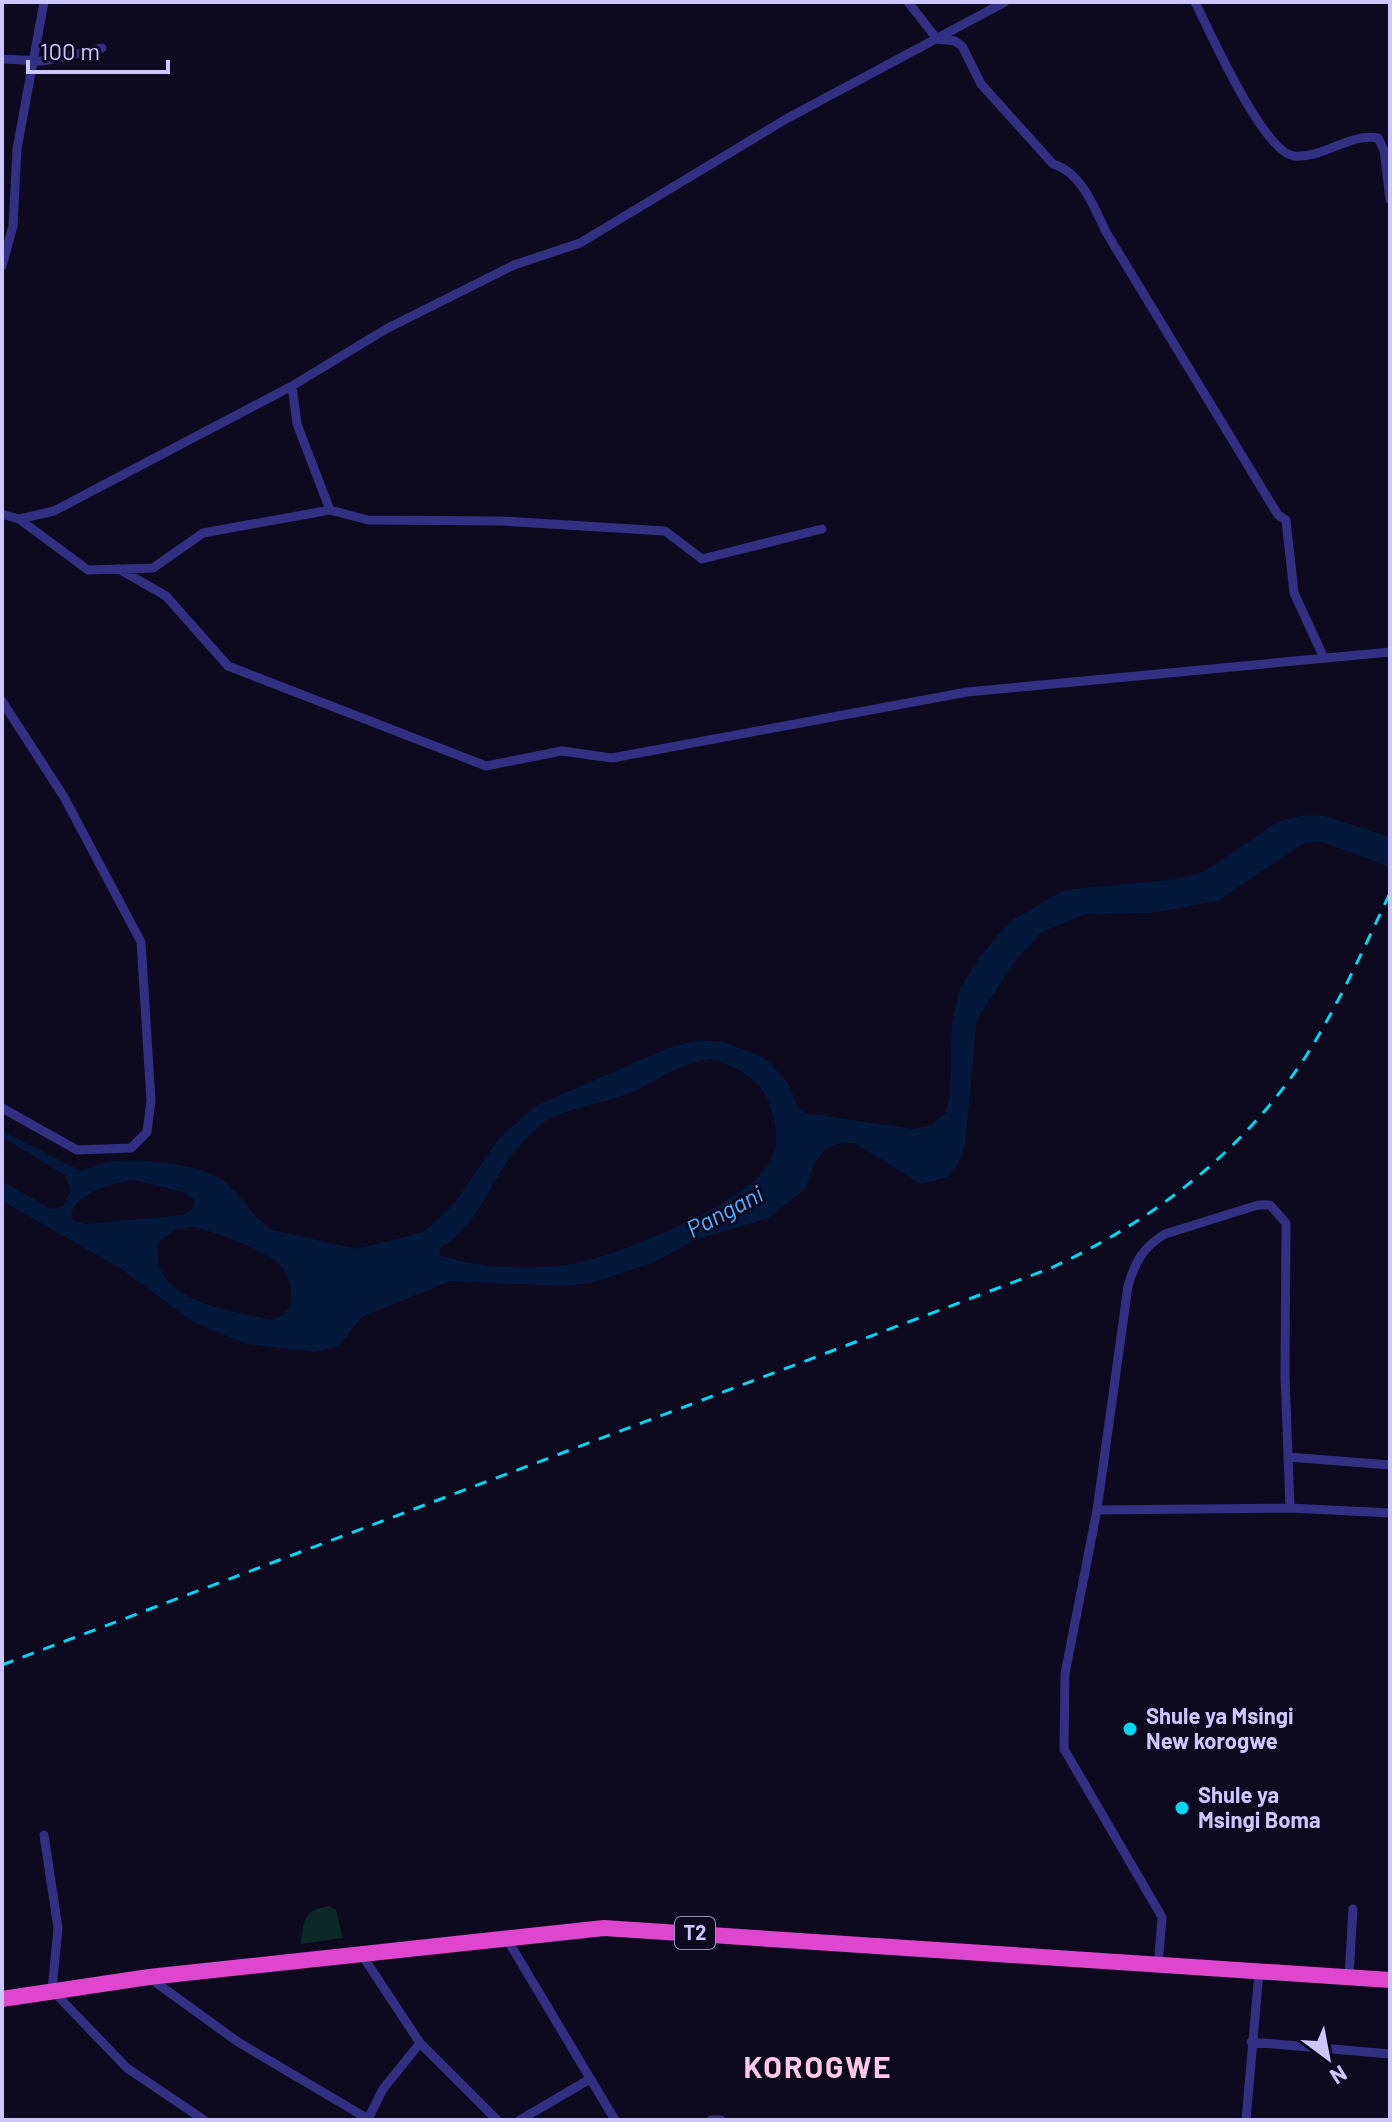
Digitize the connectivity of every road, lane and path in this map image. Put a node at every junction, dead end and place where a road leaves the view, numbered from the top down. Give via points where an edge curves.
1 (44, 2) edge
2 (908, 2) edge
3 (1005, 2) edge
4 (1195, 2) edge
5 (937, 39) junction
6 (102, 48) dead end
7 (2, 59) edge
8 (31, 60) junction
9 (1390, 200) edge
10 (2, 266) edge
11 (292, 386) junction
12 (330, 510) junction
13 (2, 514) edge
14 (19, 519) junction
15 (822, 529) dead end
16 (119, 569) junction
17 (1390, 652) edge
18 (1324, 658) junction
19 (2, 701) edge
20 (2, 1108) edge
21 (1288, 1457) junction
22 (1390, 1465) edge
23 (1290, 1508) junction
24 (1097, 1510) junction
25 (1390, 1513) edge
26 (44, 1835) dead end
27 (1353, 1909) dead end
28 (507, 1939) junction
29 (362, 1955) junction
30 (1158, 1968) junction
31 (1259, 1972) junction
32 (149, 1977) junction
33 (1349, 1977) junction
34 (1390, 1980) edge
35 (52, 1990) junction
36 (2, 1999) edge
37 (1251, 2042) junction
38 (420, 2043) junction
39 (1390, 2054) edge
40 (590, 2079) junction
41 (187, 2116) edge
42 (204, 2120) edge
43 (369, 2120) edge
44 (497, 2120) edge
45 (520, 2120) edge
46 (615, 2120) edge
47 (711, 2120) edge
48 (721, 2120) edge
49 (1246, 2120) edge

1 - 8 street
2 - 5 street
3 - 5 street
4 - 9 street via 1232,78 1276,147 1293,156 1364,136 1378,138
5 - 11 street via 786,119 580,243 514,265 386,329
5 - 18 street via 962,46 981,84 1053,164 1067,168 1091,201 1278,515 1286,520 1294,593
6 - 8 street
7 - 8 street
8 - 10 street via 17,149 13,226
11 - 12 street via 297,424
11 - 14 street via 54,511
12 - 15 street via 368,520 665,531 702,559
12 - 16 street via 203,533 153,568
13 - 14 street
14 - 16 street via 88,570
16 - 18 street via 166,596 228,666 486,766 562,751 612,758 967,692
17 - 18 street
19 - 20 street via 64,797 141,942 151,1101 147,1132 131,1148 91,1150 77,1150
21 - 22 street
21 - 23 street
21 - 24 street via 1286,1223 1270,1205 1258,1205 1165,1234 1136,1261 1128,1286
23 - 24 street
23 - 25 street
24 - 30 street via 1065,1674 1064,1749 1162,1917
26 - 35 street via 58,1928
27 - 33 street
28 - 29 highway, T2
28 - 30 highway, T2 via 604,1928
28 - 40 street
29 - 32 highway, T2
29 - 38 street
30 - 31 highway, T2
31 - 33 highway, T2
31 - 37 street
32 - 35 highway, T2
32 - 43 street via 238,2042
33 - 34 highway, T2
35 - 36 highway, T2
35 - 41 street via 127,2068
37 - 39 street
37 - 49 street
38 - 43 street via 383,2089
38 - 44 street
40 - 45 street
40 - 46 street
41 - 42 street
47 - 48 street

